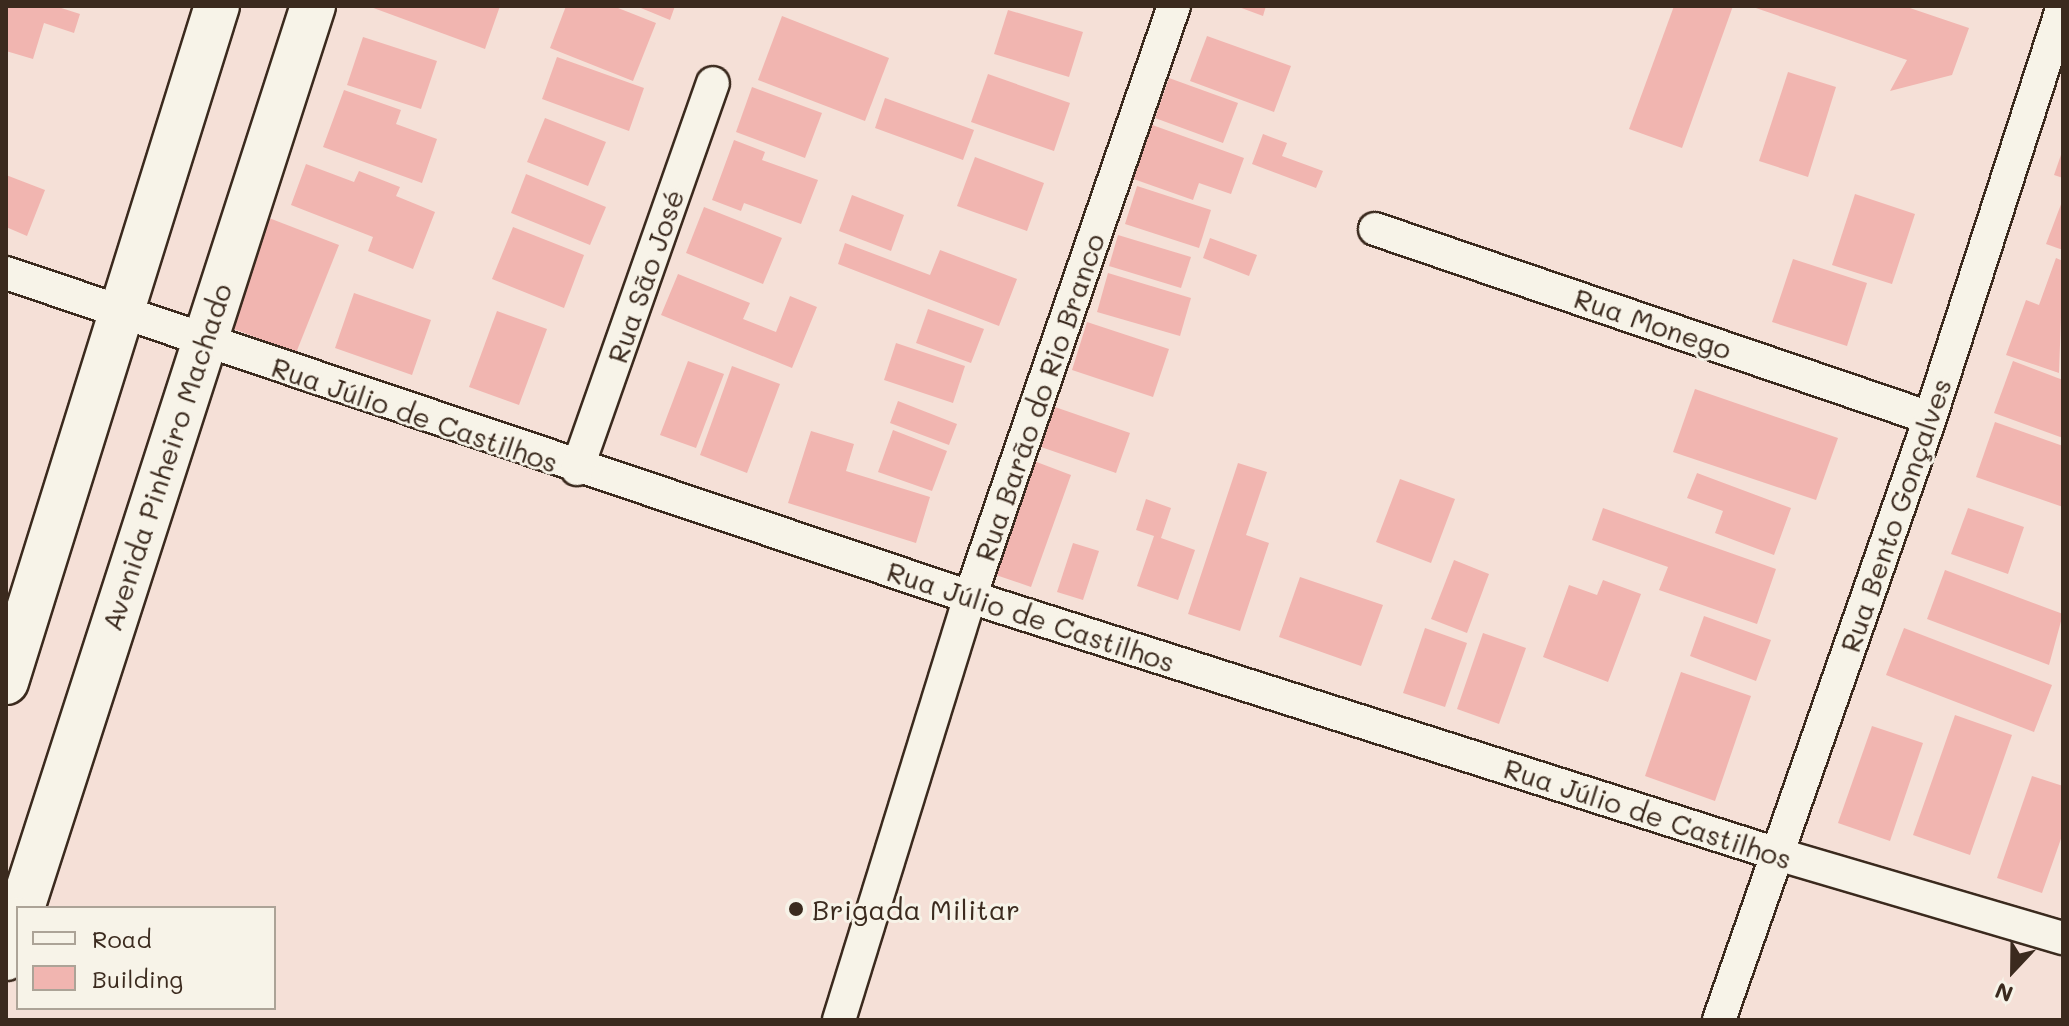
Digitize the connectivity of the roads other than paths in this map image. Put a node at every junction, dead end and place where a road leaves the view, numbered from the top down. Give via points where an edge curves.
1 (217, 6) edge
2 (313, 6) edge
3 (1174, 6) edge
4 (2063, 7) edge
5 (713, 83) dead end
6 (1375, 229) dead end
7 (6, 273) edge
8 (120, 309) junction
9 (202, 341) junction
10 (1930, 418) junction
11 (577, 469) junction
12 (970, 597) junction
13 (6, 682) edge
14 (1777, 854) junction
15 (23, 906) edge
16 (16, 926) edge
17 (2063, 938) edge
18 (6, 958) edge
19 (839, 1020) edge
20 (1719, 1020) edge

1 - 8 street
2 - 9 street, Avenida Pinheiro Machado
3 - 12 street, Rua Barão do Rio Branco
4 - 10 street, Rua Bento Gonçalves
5 - 11 street, Rua São José
6 - 10 street, Rua Monego
7 - 8 street, Rua Júlio de Castilhos
8 - 9 street, Rua Júlio de Castilhos
8 - 13 street
9 - 11 street, Rua Júlio de Castilhos
9 - 15 street, Avenida Pinheiro Machado
10 - 14 street, Rua Bento Gonçalves
11 - 12 street, Rua Júlio de Castilhos
12 - 14 street, Rua Júlio de Castilhos
12 - 19 street, Rua Barão do Rio Branco
14 - 17 street, Rua Júlio de Castilhos
14 - 20 street, Rua Bento Gonçalves
16 - 18 street

